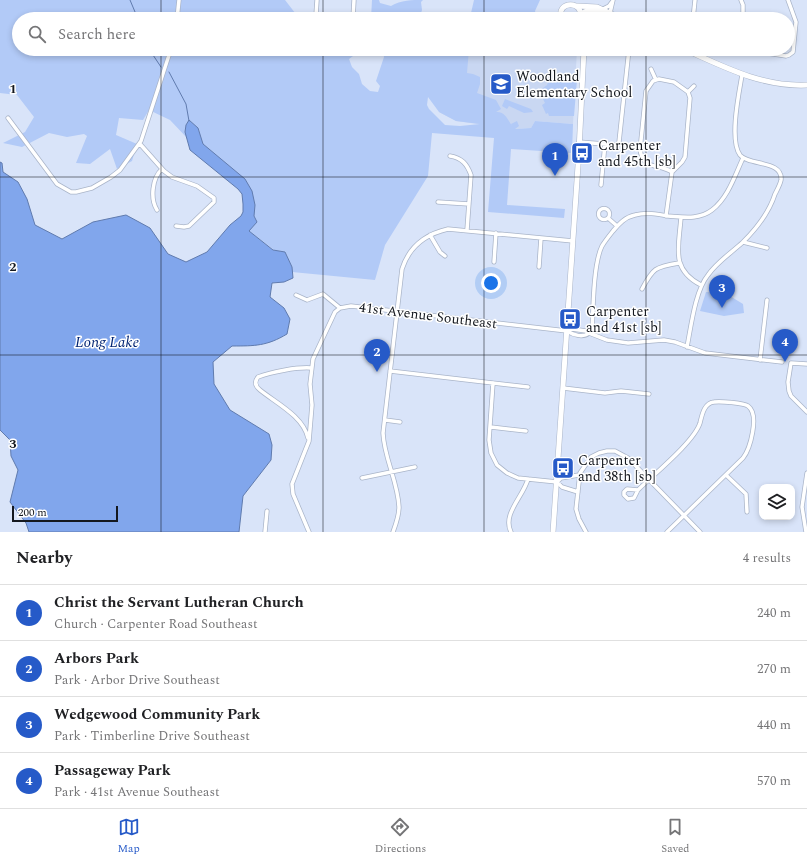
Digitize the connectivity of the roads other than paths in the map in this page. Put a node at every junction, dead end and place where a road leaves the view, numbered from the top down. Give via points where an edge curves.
1 (179, 0) edge
2 (317, 0) edge
3 (354, 0) edge
4 (695, 0) edge
5 (740, 0) edge
6 (788, 0) edge
7 (613, 1) edge
8 (573, 3) edge
9 (563, 4) edge
10 (600, 10) junction
11 (178, 12) edge
12 (316, 12) edge
13 (353, 12) edge
14 (580, 12) edge
15 (585, 12) edge
16 (603, 12) edge
17 (607, 12) edge
18 (610, 12) edge
19 (694, 12) edge
20 (743, 12) edge
21 (792, 12) edge
22 (795, 19) edge
23 (795, 32) edge
24 (169, 56) edge
25 (584, 56) edge
26 (628, 56) edge
27 (700, 56) edge
28 (651, 69) dead end
29 (742, 74) junction
30 (656, 80) junction
31 (807, 85) edge
32 (694, 86) dead end
33 (688, 92) junction
34 (8, 118) dead end
35 (579, 142) junction
36 (140, 144) junction
37 (605, 144) junction
38 (450, 156) dead end
39 (743, 158) junction
40 (162, 169) junction
41 (672, 172) junction
42 (601, 185) dead end
43 (438, 202) dead end
44 (469, 204) junction
45 (157, 210) dead end
46 (666, 216) junction
47 (681, 217) junction
48 (608, 218) dead end
49 (176, 226) dead end
50 (617, 226) junction
51 (467, 230) junction
52 (496, 233) junction
53 (430, 235) junction
54 (541, 238) junction
55 (573, 241) junction
56 (743, 242) junction
57 (768, 248) dead end
58 (445, 256) dead end
59 (494, 262) dead end
60 (679, 263) junction
61 (539, 268) dead end
62 (701, 285) junction
63 (642, 289) dead end
64 (296, 295) dead end
65 (767, 300) dead end
66 (340, 308) junction
67 (397, 312) junction
68 (567, 331) junction
69 (590, 334) junction
70 (687, 347) junction
71 (760, 360) junction
72 (782, 362) dead end
73 (807, 364) edge
74 (311, 368) junction
75 (390, 372) junction
76 (493, 383) junction
77 (528, 387) dead end
78 (563, 388) junction
79 (649, 394) dead end
80 (807, 412) edge
81 (385, 420) junction
82 (400, 422) dead end
83 (491, 427) junction
84 (526, 431) dead end
85 (308, 439) junction
86 (415, 468) dead end
87 (392, 473) junction
88 (807, 473) edge
89 (579, 475) junction
90 (726, 475) junction
91 (362, 478) dead end
92 (528, 479) junction
93 (649, 480) junction
94 (557, 482) junction
95 (638, 490) dead end
96 (578, 492) junction
97 (267, 511) dead end
98 (747, 512) dead end
99 (684, 516) junction
100 (805, 519) edge
101 (265, 532) edge
102 (309, 532) edge
103 (393, 532) edge
104 (511, 532) edge
105 (553, 532) edge
106 (586, 532) edge
107 (667, 532) edge
108 (700, 532) edge
109 (806, 532) edge

1 - 11 street
2 - 12 street
3 - 13 street
4 - 19 street
5 - 20 street
6 - 21 street
7 - 10 street
7 - 18 street
8 - 9 street
8 - 10 street via 593,6
8 - 14 street
10 - 15 street
10 - 16 street
10 - 17 street
22 - 23 street
24 - 36 street
25 - 35 street
26 - 37 street via 619,142 617,145
27 - 29 street
28 - 30 street
29 - 31 street via 762,81
29 - 39 street via 735,142
30 - 33 street via 674,82
30 - 41 street via 646,91 640,150 642,157 650,165
32 - 33 street
33 - 41 street via 690,104 685,157
34 - 36 street via 56,184 71,192 92,188 111,177 120,170
35 - 37 street
35 - 55 street
36 - 40 street
37 - 42 street
38 - 44 street via 457,157 468,166 471,175
39 - 47 street via 719,204 703,215
39 - 56 street via 773,167 781,179 765,216
40 - 45 street via 156,177 154,188 154,203
40 - 49 street via 172,177 197,186 214,198 214,202 190,226
41 - 46 street
43 - 44 street
44 - 51 street
46 - 47 street
46 - 50 street via 647,213 634,215
47 - 60 street
48 - 50 street
50 - 69 street via 598,256
51 - 52 street
51 - 53 street via 448,229
52 - 54 street
52 - 59 street
53 - 58 street
53 - 67 street via 414,247 405,260
54 - 55 street
54 - 61 street
55 - 68 street
56 - 57 street
56 - 62 street via 724,257
60 - 62 street via 687,276
60 - 63 street via 657,268
62 - 70 street
64 - 66 street, 41st Avenue Southeast via 307,300 323,294
65 - 71 street
66 - 67 street, 41st Avenue Southeast via 351,306
66 - 74 street via 328,325
67 - 68 street, 41st Avenue Southeast
67 - 75 street
68 - 69 street, 41st Avenue Southeast via 572,329
68 - 78 street
69 - 70 street, 41st Avenue Southeast via 628,343 664,340
70 - 71 street, 41st Avenue Southeast via 705,353
71 - 72 street, 41st Avenue Southeast
73 - 80 street via 791,363 788,382 792,397
74 - 85 street via 312,416
74 - 85 street via 296,368 258,376 255,383 256,387 301,423
75 - 76 street
75 - 81 street
76 - 77 street
76 - 83 street
78 - 79 street via 605,393 621,391
78 - 94 street
81 - 82 street
81 - 87 street via 383,437
83 - 84 street
83 - 92 street via 491,453 497,465 507,474
85 - 102 street via 308,447 292,489
86 - 87 street
87 - 91 street
87 - 103 street via 399,508
88 - 100 street via 802,501
89 - 93 street via 591,457 615,451 628,458
89 - 94 street via 561,478
89 - 96 street
90 - 93 street via 748,452 753,431 752,415 748,406 714,402 705,408 694,435
90 - 98 street via 746,494
90 - 99 street
92 - 94 street
92 - 104 street via 509,517
93 - 95 street
93 - 99 street
94 - 96 street via 562,487
94 - 105 street
96 - 106 street via 576,509
97 - 101 street
99 - 107 street
99 - 108 street
100 - 109 street

